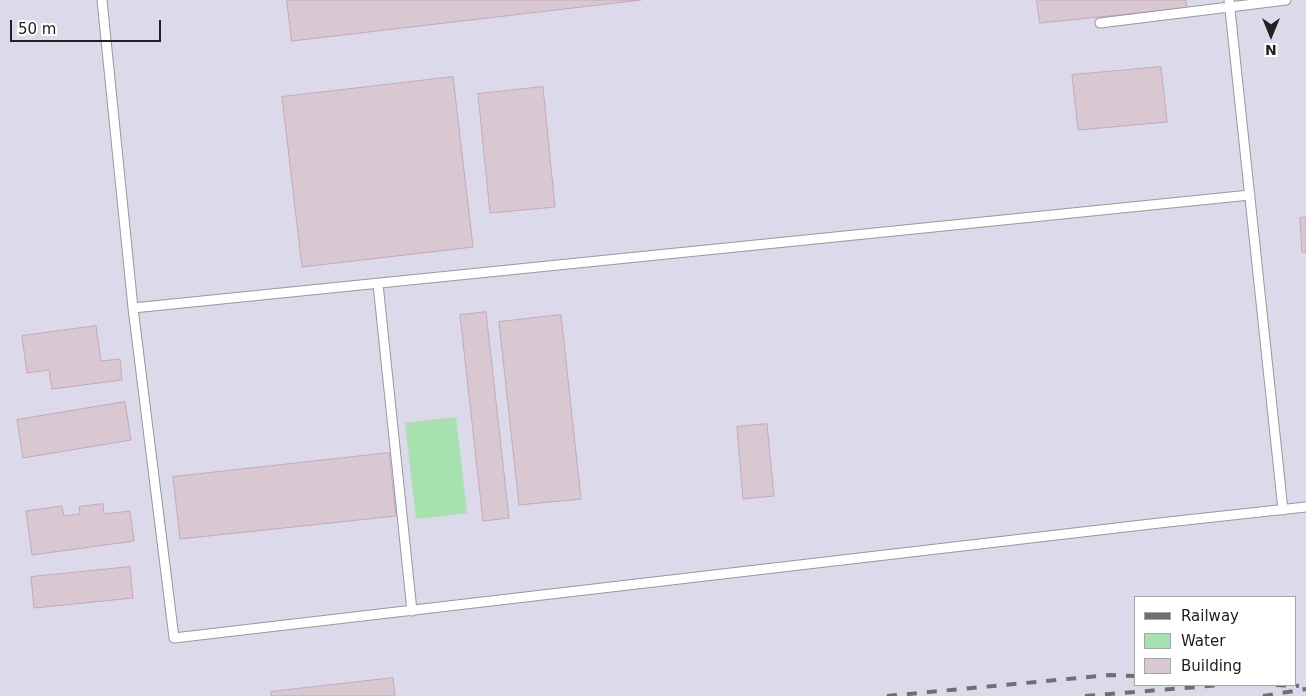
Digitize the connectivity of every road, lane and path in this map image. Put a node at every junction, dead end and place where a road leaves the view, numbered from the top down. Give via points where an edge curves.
1 (102, 0) edge
2 (1286, 0) edge
3 (1230, 4) edge
4 (1100, 23) dead end
5 (1250, 195) junction
6 (378, 284) junction
7 (133, 308) junction
8 (1306, 507) edge
9 (1283, 510) junction
10 (412, 611) junction

1 - 7 lane
2 - 3 lane
3 - 4 lane
3 - 5 lane
5 - 6 lane
5 - 9 lane
6 - 7 lane
6 - 10 lane
7 - 10 lane via 174,638
8 - 9 lane
9 - 10 lane

